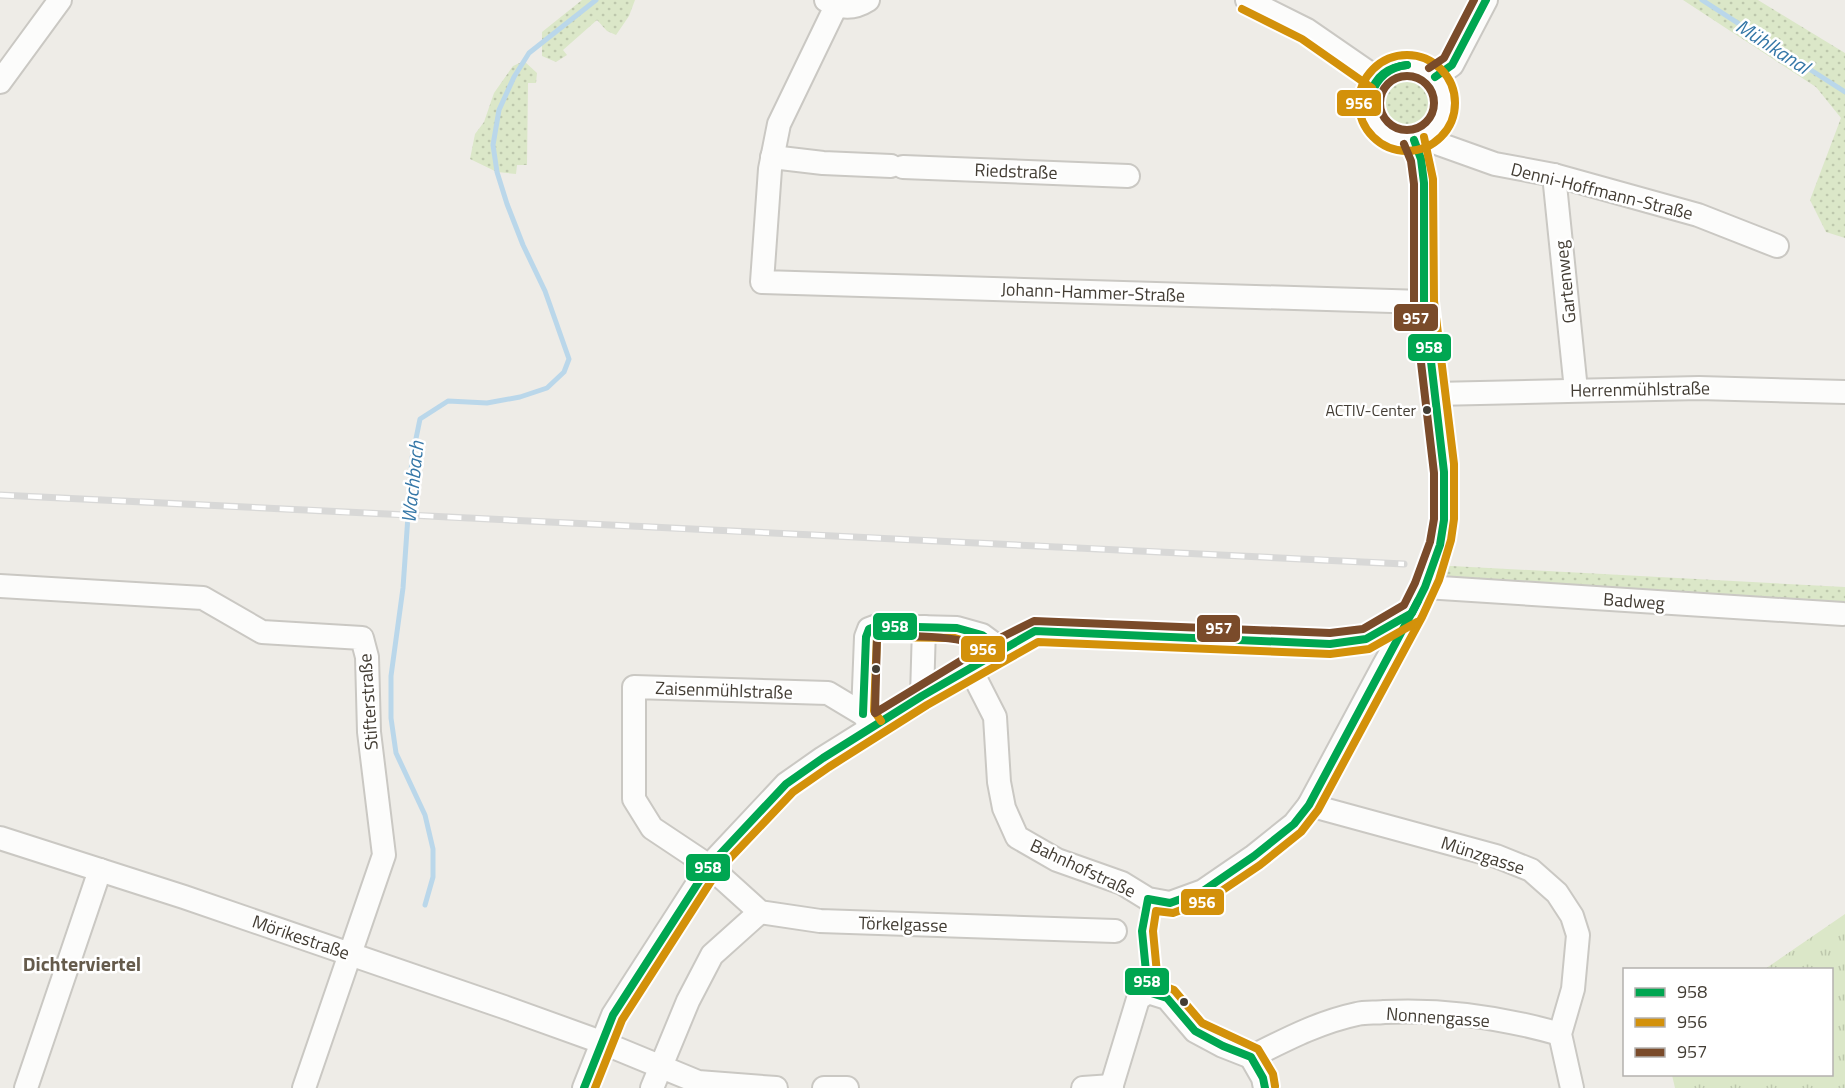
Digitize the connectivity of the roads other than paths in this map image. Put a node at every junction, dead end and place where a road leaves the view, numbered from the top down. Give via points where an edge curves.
1 (60, 0) edge
2 (868, 0) edge
3 (1247, 0) edge
4 (1486, 0) edge
5 (831, 3) edge
6 (1435, 77) junction
7 (1378, 79) junction
8 (0, 82) edge
9 (1421, 137) junction
10 (772, 157) junction
11 (1554, 175) junction
12 (1128, 176) dead end
13 (1777, 246) dead end
14 (1424, 302) junction
15 (1576, 390) junction
16 (1845, 392) edge
17 (1434, 394) junction
18 (0, 586) edge
19 (1425, 587) junction
20 (1412, 613) junction
21 (1843, 614) dead end
22 (924, 627) junction
23 (1001, 649) junction
24 (970, 668) junction
25 (922, 696) junction
26 (868, 720) junction
27 (1309, 805) junction
28 (0, 838) edge
29 (709, 866) junction
30 (100, 870) junction
31 (760, 912) junction
32 (1115, 931) dead end
33 (351, 954) junction
34 (1560, 1034) junction
35 (601, 1042) junction
36 (1251, 1057) junction
37 (656, 1078) edge
38 (1111, 1087) edge
39 (26, 1088) edge
40 (304, 1088) edge
41 (584, 1088) edge
42 (776, 1088) edge
43 (824, 1088) edge
44 (847, 1088) edge
45 (1083, 1088) edge
46 (1265, 1088) edge
47 (1572, 1088) edge

1 - 8 street
2 - 5 street via 854,6
3 - 7 street via 1307,30
4 - 6 street via 1452,65
5 - 10 street via 779,124
6 - 7 street via 1419,66 1404,65 1389,69
6 - 9 street via 1444,91 1444,113 1440,122
7 - 9 street via 1369,103 1375,122 1389,136 1401,140
9 - 11 street, Denni-Hoffmann-Straße via 1496,164
9 - 14 street
10 - 12 street, Riedstraße via 823,163
10 - 14 street, Johann-Hammer-Straße via 762,282
11 - 13 street, Denni-Hoffmann-Straße via 1698,215
11 - 15 street, Gartenweg
14 - 17 street
15 - 16 street, Herrenmühlstraße via 1699,387
15 - 17 street, Herrenmühlstraße
17 - 19 street via 1445,500 1440,545
18 - 33 street, Stifterstraße via 203,598 262,632 362,638 367,657 369,732 384,855
19 - 20 street
19 - 21 street, Badweg
20 - 23 street via 1366,639 1330,644 1035,631
20 - 27 street
22 - 23 street via 957,628 982,635
22 - 25 street
22 - 26 street via 869,629
23 - 24 street
24 - 25 street
24 - 27 street, Bahnhofstraße via 995,717 1004,808 1017,837 1057,860 1122,883 1148,899 1170,903 1203,891 1294,825
25 - 26 street
26 - 29 street via 786,784
26 - 29 street, Zaisenmühlstraße via 828,693 634,687 634,800 652,828
27 - 34 street, Münzgasse via 1496,856 1531,870 1557,893 1572,916 1578,935 1573,990
28 - 30 street, Mörikestraße
29 - 31 street
29 - 35 street via 613,1015
30 - 33 street, Mörikestraße
30 - 39 street
31 - 32 street, Törkelgasse via 820,921
31 - 37 street via 712,955
33 - 35 street, Mörikestraße
33 - 40 street, Stifterstraße
34 - 36 street, Nonnengasse via 1470,1016 1409,1011 1358,1014 1303,1031
34 - 47 street, Münzgasse
35 - 37 street, Mörikestraße
35 - 41 street
36 - 38 street via 1196,1031 1167,998 1148,992 1138,999
36 - 46 street
37 - 42 street, Mörikestraße
38 - 45 street
43 - 44 street

